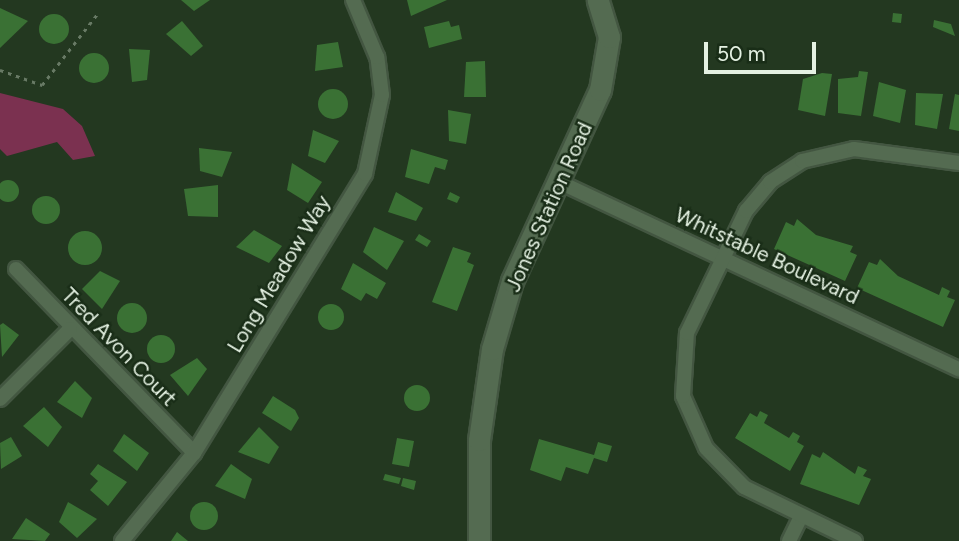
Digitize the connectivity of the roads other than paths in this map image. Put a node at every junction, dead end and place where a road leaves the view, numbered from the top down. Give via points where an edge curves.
1 (353, 0) edge
2 (598, 0) edge
3 (959, 163) edge
4 (557, 181) junction
5 (723, 260) junction
6 (16, 269) dead end
7 (70, 329) junction
8 (959, 369) edge
9 (0, 399) edge
10 (194, 453) junction
11 (801, 516) junction
12 (122, 541) edge
13 (479, 541) edge
14 (789, 541) edge
15 (855, 541) edge

1 - 10 street, Long Meadow Way via 377,57 382,95 365,174
2 - 4 street, Jones Station Road via 608,61
3 - 5 street via 854,149 802,161 770,182 746,211
4 - 5 street, Whitstable Boulevard
4 - 13 street, Jones Station Road via 512,281 492,349 479,440
5 - 8 street, Whitstable Boulevard
5 - 11 street via 687,333 683,396 706,448 725,468 744,487
6 - 7 street, Tred Avon Court
7 - 9 street
7 - 10 street, Tred Avon Court
10 - 12 street, Long Meadow Way
11 - 14 street
11 - 15 street

